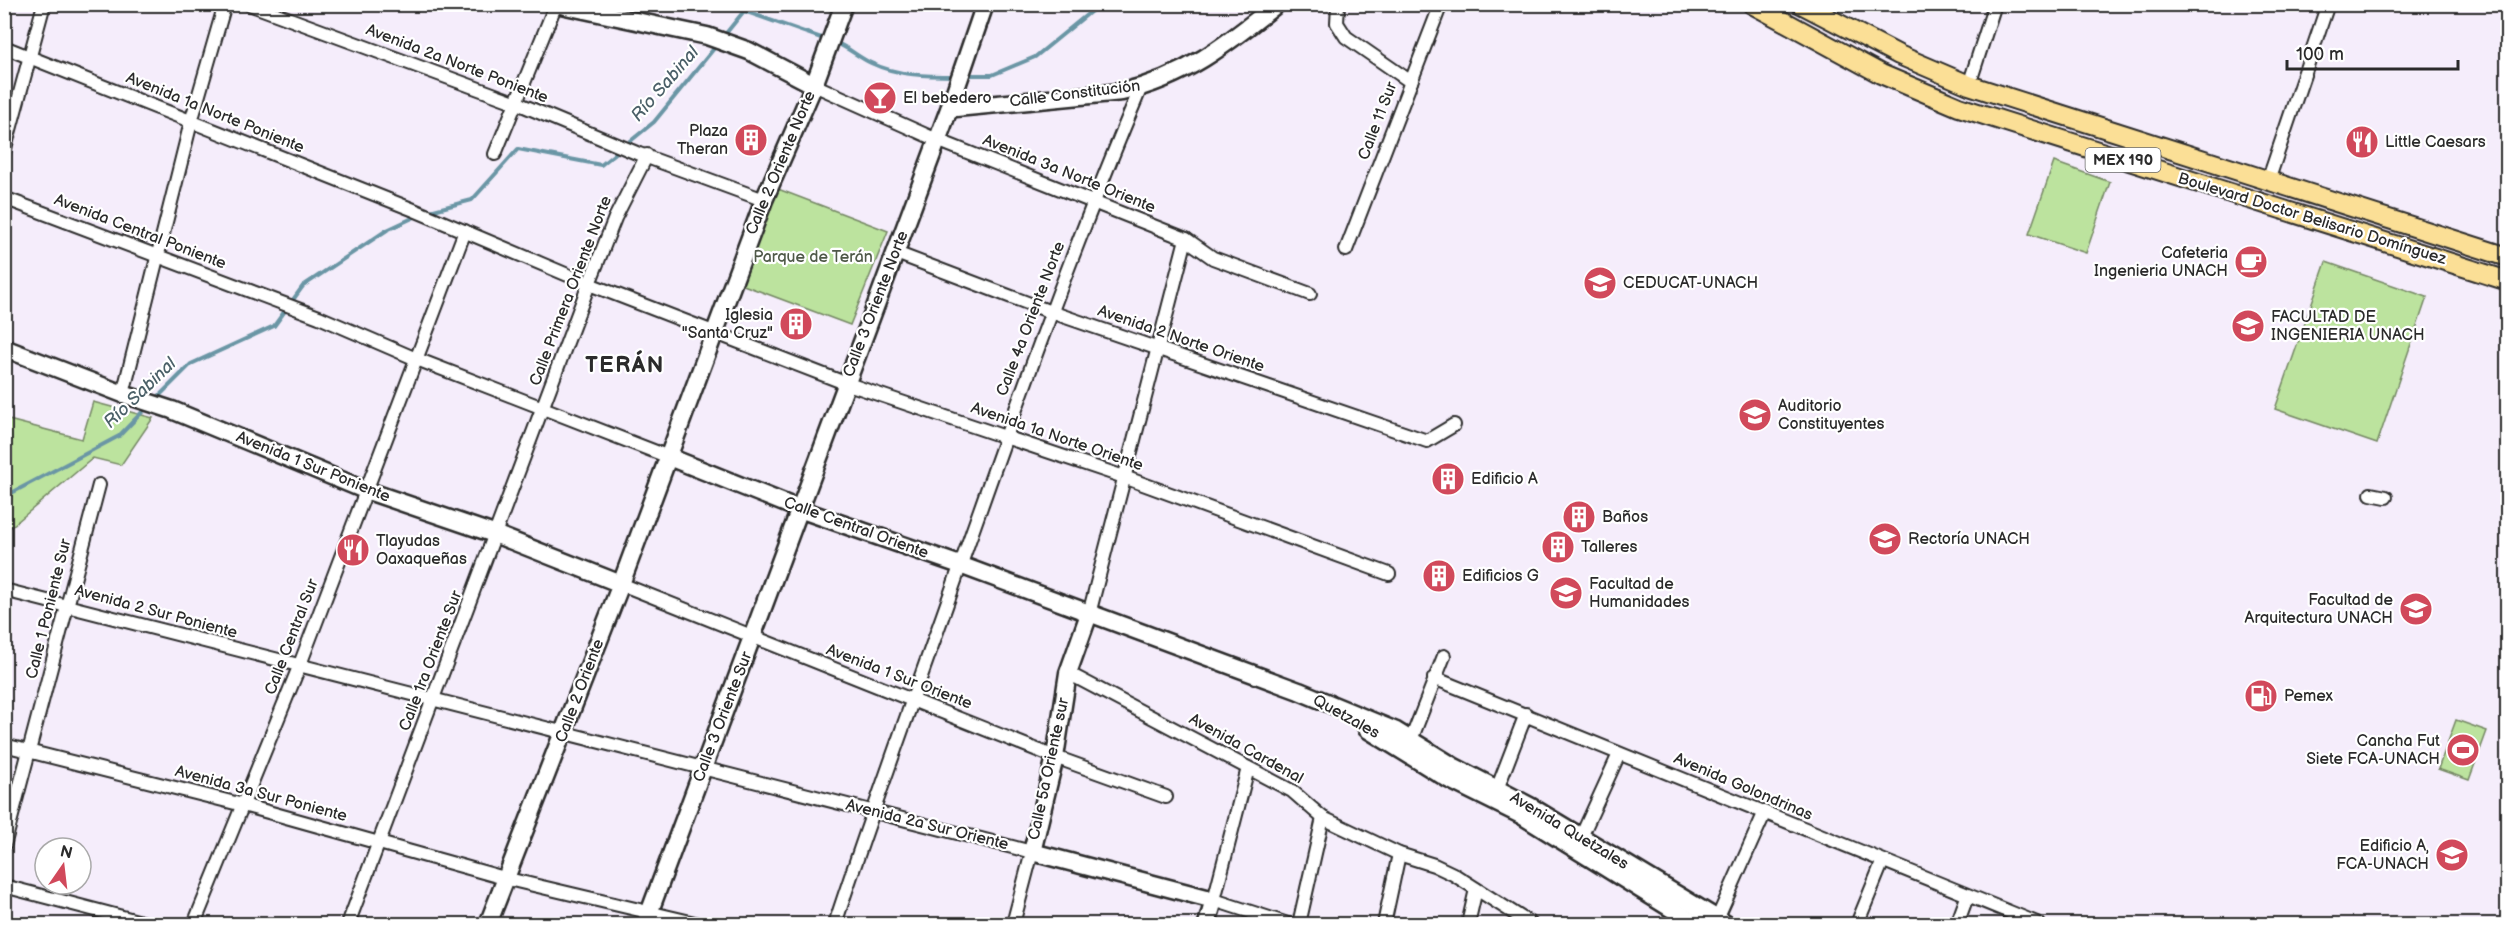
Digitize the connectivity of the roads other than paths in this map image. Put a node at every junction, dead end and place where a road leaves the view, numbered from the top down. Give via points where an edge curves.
1 (44, 4) edge
2 (225, 4) edge
3 (249, 4) edge
4 (556, 4) edge
5 (844, 4) edge
6 (985, 4) edge
7 (1277, 4) edge
8 (1338, 4) edge
9 (1441, 4) edge
10 (1752, 4) edge
11 (1801, 4) edge
12 (1995, 4) edge
13 (2328, 4) edge
14 (4, 47) edge
15 (30, 57) junction
16 (1411, 82) junction
17 (814, 85) junction
18 (1969, 85) junction
19 (1141, 87) junction
20 (517, 103) junction
21 (954, 104) junction
22 (191, 122) junction
23 (937, 140) junction
24 (4, 152) edge
25 (495, 154) dead end
26 (643, 155) junction
27 (2268, 181) junction
28 (4, 198) edge
29 (764, 200) junction
30 (1093, 200) junction
31 (465, 231) junction
32 (1186, 239) junction
33 (1346, 250) dead end
34 (896, 253) junction
35 (157, 256) junction
36 (2508, 257) edge
37 (2508, 281) edge
38 (589, 284) junction
39 (1310, 294) dead end
40 (1051, 312) junction
41 (319, 317) joint
42 (714, 331) junction
43 (4, 348) edge
44 (1157, 348) junction
45 (414, 358) junction
46 (845, 383) junction
47 (130, 397) junction
48 (543, 408) junction
49 (1454, 425) dead end
50 (1004, 436) junction
51 (669, 457) junction
52 (1124, 477) junction
53 (99, 485) dead end
54 (365, 490) junction
55 (2371, 494) dead end
56 (2386, 497) dead end
57 (799, 509) junction
58 (497, 535) junction
59 (960, 565) junction
60 (1389, 574) dead end
61 (621, 584) junction
62 (4, 590) edge
63 (66, 606) junction
64 (1089, 614) junction
65 (754, 638) junction
66 (1444, 656) dead end
67 (299, 667) junction
68 (1068, 673) junction
69 (1434, 678) junction
70 (1299, 691) joint
71 (435, 698) junction
72 (913, 700) junction
73 (1526, 714) junction
74 (563, 733) junction
75 (4, 745) edge
76 (1409, 745) junction
77 (31, 751) junction
78 (1619, 754) junction
79 (1055, 757) junction
80 (1248, 768) junction
81 (702, 769) junction
82 (1495, 794) junction
83 (1166, 797) dead end
84 (243, 805) junction
85 (872, 811) junction
86 (1764, 814) junction
87 (1323, 818) junction
88 (1581, 837) junction
89 (380, 843) junction
90 (4, 846) edge
91 (1032, 852) junction
92 (1399, 854) junction
93 (1882, 863) junction
94 (508, 879) junction
95 (4, 886) edge
96 (1476, 889) junction
97 (1967, 897) junction
98 (1214, 900) junction
99 (648, 918) edge
100 (1719, 923) edge
101 (148, 924) edge
102 (194, 924) edge
103 (348, 924) edge
104 (488, 924) edge
105 (699, 924) edge
106 (835, 924) edge
107 (1013, 924) edge
108 (1207, 924) edge
109 (1288, 924) edge
110 (1299, 924) edge
111 (1384, 924) edge
112 (1468, 924) edge
113 (1531, 924) edge
114 (1696, 924) edge
115 (1857, 924) edge
116 (1957, 924) edge
117 (2039, 924) edge

1 - 15 street
2 - 22 street
3 - 20 street, Avenida 2a Norte Poniente
4 - 17 main road via 707,36 749,51
4 - 20 street
5 - 17 main road, Calle 2 Oriente Norte
6 - 21 main road, Calle 3 Oriente Norte
7 - 19 main road, Calle Constitución via 1217,52 1180,73
8 - 16 street via 1337,23 1346,37
9 - 16 street, Calle 11 Sur
10 - 37 main road, Boulevard Doctor Belisario Domínguez / MEX 190 via 1881,74 1959,107
11 - 18 main road, Boulevard Doctor Belisario Domínguez / MEX 190 via 1899,55
12 - 18 street
13 - 27 street
14 - 15 street, Avenida 1a Norte Poniente
15 - 22 street, Avenida 1a Norte Poniente
15 - 24 street
16 - 33 street, Calle 11 Sur
17 - 23 street, Avenida 3a Norte Oriente
17 - 29 main road, Calle 2 Oriente Norte
18 - 27 main road, Boulevard Doctor Belisario Domínguez / MEX 190
19 - 21 main road, Calle Constitución
19 - 30 street, Calle 4a Oriente Norte
20 - 25 street
20 - 26 street, Avenida 2a Norte Poniente
21 - 23 main road, Calle 3 Oriente Norte
22 - 31 street, Avenida 1a Norte Poniente
22 - 35 street
23 - 30 street, Avenida 3a Norte Oriente
23 - 34 main road, Calle 3 Oriente Norte
26 - 29 street
26 - 38 street, Calle Primera Oriente Norte
27 - 36 main road, Boulevard Doctor Belisario Domínguez / MEX 190
28 - 35 street, Avenida Central Poniente
29 - 42 main road, Calle 2 Oriente Norte
30 - 32 street, Avenida 3a Norte Oriente
30 - 40 street, Calle 4a Oriente Norte
31 - 38 street
31 - 45 street, Calle Central Sur
32 - 39 street, Avenida 3a Norte Oriente via 1213,258
32 - 44 street
34 - 40 street, Avenida 2 Norte Oriente
34 - 46 main road, Calle 3 Oriente Norte
35 - 41 street, Avenida Central Poniente
35 - 47 street
38 - 42 street
38 - 48 street, Calle Primera Oriente Norte
40 - 44 street, Avenida 2 Norte Oriente
40 - 50 street, Calle 4a Oriente Norte
41 - 45 street, Calle Central Oriente
42 - 46 street, Avenida 1a Norte Oriente
42 - 51 main road, Calle 2 Oriente Norte
43 - 47 main road, Avenida 1 Sur Poniente
44 - 49 street, Avenida 2 Norte Oriente via 1427,441
44 - 52 street
45 - 48 street, Calle Central Oriente
45 - 54 street, Calle Central Sur
46 - 50 street, Avenida 1a Norte Oriente
46 - 57 main road, Calle 3 Oriente Norte
47 - 54 main road, Avenida 1 Sur Poniente via 172,410
48 - 51 street, Calle Central Oriente
48 - 58 street, Calle 1ra Oriente Sur
50 - 52 street, Avenida 1a Norte Oriente
50 - 59 street, Calle 4a Oriente Norte
51 - 57 main road, Calle Central Oriente
51 - 61 main road, Calle 2 Oriente
52 - 60 street, Avenida 1a Norte Oriente
52 - 64 street
53 - 63 street, Calle 1 Poniente Sur
54 - 58 main road, Avenida 1 Sur Poniente
54 - 67 street, Calle Central Sur
55 - 56 street
57 - 59 main road, Calle Central Oriente
57 - 65 main road, Calle 3 Oriente Sur
58 - 61 main road, Avenida 1 Sur Poniente
58 - 71 street, Calle 1ra Oriente Sur
59 - 64 main road, Calle Central Oriente
59 - 72 street, Calle 4a Oriente Norte
61 - 65 street, Avenida 1 Sur Oriente
61 - 74 main road, Calle 2 Oriente
62 - 63 street, Avenida 2 Sur Poniente
63 - 67 street, Avenida 2 Sur Poniente
63 - 77 street, Calle 1 Poniente Sur
64 - 68 main road, Calle 5a Oriente sur
64 - 70 main road, Calle Central Oriente
65 - 72 street, Avenida 1 Sur Oriente
65 - 81 main road, Calle 3 Oriente Sur
66 - 69 street
67 - 71 street, Avenida 2 Sur Poniente
67 - 84 street, Calle Central Sur
68 - 79 main road, Calle 5a Oriente sur
68 - 80 street, Avenida Cardenal
69 - 73 street, Avenida Golondrinas
69 - 76 street
70 - 76 main road, Quetzales
71 - 74 street, Avenida 2a Sur Oriente
71 - 89 street, Calle 1ra Oriente Sur
72 - 79 street, Avenida 1 Sur Oriente
72 - 85 street, Calle 4a Oriente Norte
73 - 78 street, Avenida Golondrinas
73 - 82 street
74 - 81 street, Avenida 2a Sur Oriente
74 - 94 main road, Calle 2 Oriente
75 - 77 street, Avenida 3a Sur Poniente
76 - 82 main road, Avenida Quetzales via 1448,779
77 - 84 street, Avenida 3a Sur Poniente
77 - 90 street, Calle 1 Poniente Sur
78 - 86 street, Avenida Golondrinas
78 - 88 street
79 - 83 street, Avenida 1 Sur Oriente
79 - 91 main road, Calle 5a Oriente sur
80 - 87 street, Avenida Cardenal via 1292,791
80 - 98 street
81 - 85 street, Avenida 2a Sur Oriente
81 - 99 main road, Calle 3 Oriente Sur
82 - 88 main road, Avenida Quetzales
82 - 114 main road, Avenida Quetzales
84 - 89 street, Avenida 3a Sur Poniente
84 - 102 street, Calle Central Sur
85 - 91 street, Avenida 2a Sur Oriente
85 - 106 street, Calle 4a Oriente Norte
86 - 93 street, Avenida Golondrinas
86 - 100 street
87 - 92 street, Avenida Cardenal
87 - 110 street
88 - 100 main road, Avenida Quetzales
89 - 94 street, Avenida 3a Sur Poniente
89 - 103 street, Calle 1ra Oriente Sur
91 - 98 main road, Avenida 2a Sur Oriente
91 - 107 street, Calle 5a Oriente sur
92 - 96 street, Avenida Cardenal via 1434,865
92 - 111 street
93 - 97 street, Avenida Golondrinas
93 - 115 street
94 - 99 street, Avenida 3a Sur Poniente
94 - 104 main road, Calle 2 Oriente
95 - 101 street
96 - 112 street
96 - 113 street, Avenida Cardenal
97 - 116 street
97 - 117 street, Avenida Golondrinas
98 - 108 main road
98 - 109 street, Avenida 2a Sur Oriente
99 - 105 street, Avenida 3a Sur Poniente

